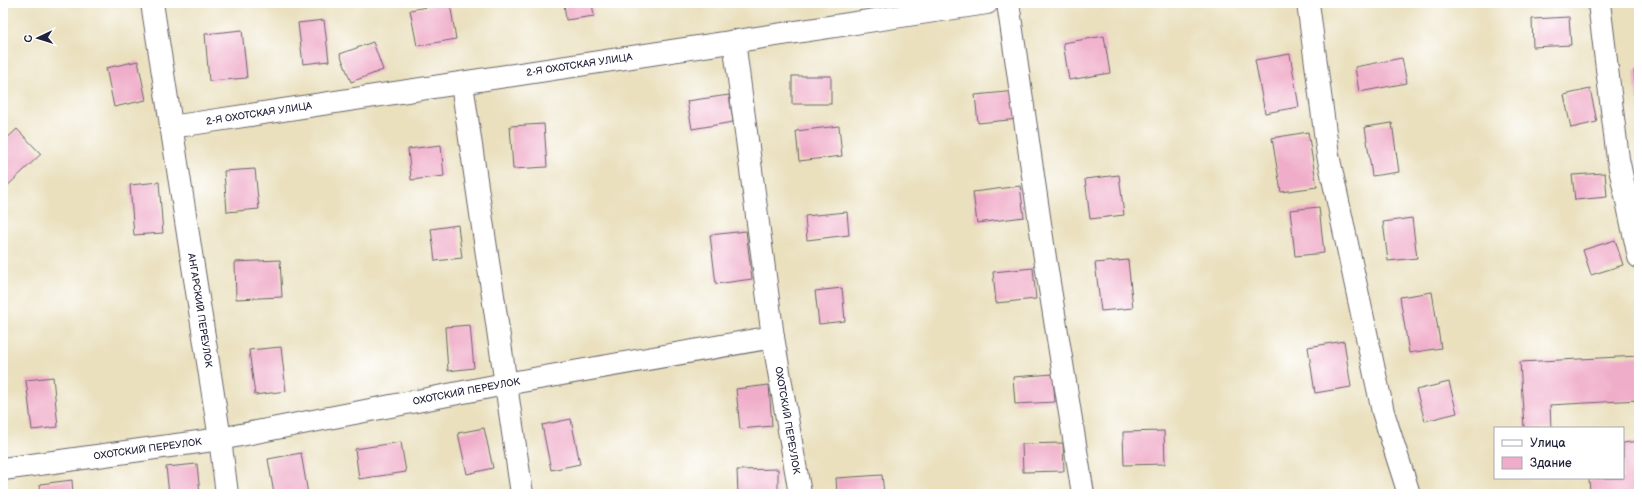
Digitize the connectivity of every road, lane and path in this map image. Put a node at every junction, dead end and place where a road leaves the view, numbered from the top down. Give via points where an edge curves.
1 (152, 3) edge
2 (987, 3) edge
3 (1008, 3) edge
4 (1308, 3) edge
5 (1599, 3) edge
6 (734, 41) junction
7 (462, 84) junction
8 (171, 127) junction
9 (1639, 257) edge
10 (773, 337) junction
11 (505, 384) junction
12 (220, 439) junction
13 (3, 469) edge
14 (227, 494) edge
15 (522, 494) edge
16 (800, 494) edge
17 (1083, 494) edge
18 (1409, 494) edge

1 - 8 street, АНГАРСКИЙ ПЕРЕУЛОК
2 - 6 street, 2-Я ОХОТСКАЯ УЛИЦА
3 - 17 street
4 - 18 street via 1328,156 1383,412
5 - 9 street via 1618,159
6 - 7 street, 2-Я ОХОТСКАЯ УЛИЦА
6 - 10 street
7 - 8 street, 2-Я ОХОТСКАЯ УЛИЦА
7 - 11 street
8 - 12 street, АНГАРСКИЙ ПЕРЕУЛОК
10 - 11 street, ОХОТСКИЙ ПЕРЕУЛОК
10 - 16 street, ОХОТСКИЙ ПЕРЕУЛОК
11 - 12 street, ОХОТСКИЙ ПЕРЕУЛОК
11 - 15 street
12 - 13 street, ОХОТСКИЙ ПЕРЕУЛОК
12 - 14 street, АНГАРСКИЙ ПЕРЕУЛОК

